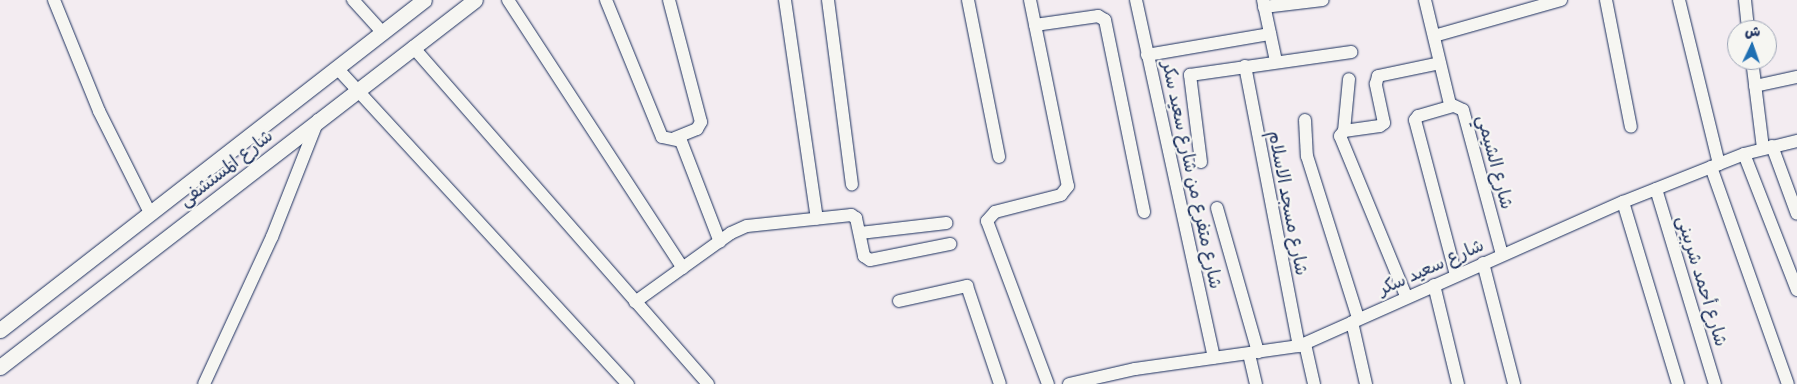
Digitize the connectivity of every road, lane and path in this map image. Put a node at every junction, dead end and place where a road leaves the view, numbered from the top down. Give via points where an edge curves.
1 (54, 0) edge
2 (353, 0) edge
3 (424, 0) edge
4 (475, 0) edge
5 (508, 0) edge
6 (606, 0) edge
7 (669, 0) edge
8 (785, 0) edge
9 (828, 0) edge
10 (968, 0) edge
11 (1030, 0) edge
12 (1136, 0) edge
13 (1323, 0) edge
14 (1425, 0) edge
15 (1561, 0) edge
16 (1606, 0) edge
17 (1679, 0) edge
18 (1745, 0) edge
19 (1263, 3) edge
20 (1747, 20) edge
21 (1035, 25) junction
22 (383, 32) junction
23 (1270, 34) junction
24 (1434, 36) junction
25 (414, 47) junction
26 (1351, 52) dead end
27 (1147, 55) junction
28 (1276, 61) junction
29 (1440, 63) junction
30 (1245, 66) junction
31 (337, 68) junction
32 (1753, 70) edge
33 (1797, 77) edge
34 (1349, 79) dead end
35 (1755, 86) junction
36 (357, 90) junction
37 (1453, 106) junction
38 (318, 120) junction
39 (1305, 120) dead end
40 (1631, 127) dead end
41 (1344, 131) junction
42 (675, 138) junction
43 (1797, 141) edge
44 (1767, 147) junction
45 (1744, 154) junction
46 (999, 157) dead end
47 (1201, 162) dead end
48 (1715, 165) junction
49 (852, 184) dead end
50 (1792, 186) edge
51 (1656, 189) junction
52 (1623, 202) junction
53 (1218, 208) dead end
54 (1144, 212) dead end
55 (150, 213) junction
56 (1797, 214) edge
57 (817, 218) junction
58 (946, 223) dead end
59 (860, 233) junction
60 (720, 242) junction
61 (950, 244) dead end
62 (1502, 255) junction
63 (1483, 263) junction
64 (683, 268) junction
65 (1456, 275) junction
66 (1434, 285) junction
67 (1797, 290) edge
68 (1406, 296) junction
69 (899, 301) dead end
70 (635, 302) junction
71 (1355, 320) junction
72 (0, 330) edge
73 (1302, 345) junction
74 (1254, 353) junction
75 (1214, 358) junction
76 (0, 367) edge
77 (204, 384) edge
78 (628, 384) edge
79 (708, 384) edge
80 (1000, 384) edge
81 (1048, 384) edge
82 (1069, 384) edge
83 (1256, 384) edge
84 (1314, 384) edge
85 (1366, 384) edge
86 (1458, 384) edge
87 (1514, 384) edge
88 (1678, 384) edge
89 (1715, 384) edge
90 (1788, 384) edge

1 - 55 street via 99,111
2 - 22 street
3 - 22 street, شارع المستشفى
4 - 25 street, شارع المستشفى
5 - 64 street
6 - 42 street via 662,137
7 - 42 street via 701,122 697,129
8 - 57 street
9 - 49 street
10 - 46 street
11 - 21 street
12 - 27 street, شارع متفرع من شارع سعيد سكر
13 - 19 street
14 - 24 street, شارع الشيمي
15 - 24 street
16 - 40 street
17 - 48 street
18 - 20 street
19 - 23 street
21 - 54 street via 1098,16 1105,20
21 - 81 street via 1068,186 1062,195 995,212 987,221
22 - 31 street, شارع المستشفى
23 - 27 street
23 - 28 street
24 - 29 street, شارع الشيمي
25 - 36 street, شارع المستشفى
25 - 70 street
26 - 28 street
27 - 75 street, شارع متفرع من شارع سعيد سكر
28 - 30 street
29 - 37 street, شارع الشيمي
29 - 41 street via 1378,76 1376,84 1384,123
30 - 47 street via 1189,77
30 - 73 street, شارع مسجد الاسلام
31 - 36 street
31 - 55 street, شارع المستشفى
32 - 35 street
33 - 35 street
34 - 41 street
35 - 44 street
36 - 38 street, شارع المستشفى
36 - 78 street
37 - 62 street, شارع الشيمي via 1463,110
37 - 65 street via 1418,116 1415,120
38 - 76 street, شارع المستشفى
38 - 77 street via 272,237
39 - 71 street via 1307,156
41 - 68 street via 1340,140
42 - 60 street via 681,141
43 - 44 street, شارع سعيد سكر
44 - 45 street, شارع سعيد سكر
44 - 50 street
45 - 48 street, شارع سعيد سكر
45 - 67 street
48 - 51 street, شارع سعيد سكر
48 - 90 street
50 - 56 street
51 - 52 street, شارع سعيد سكر
51 - 89 street, شارع أحمد شربينى
52 - 62 street, شارع سعيد سكر
52 - 88 street
53 - 74 street
55 - 72 street, شارع المستشفى
57 - 59 street via 852,215
57 - 60 street via 747,226 731,232
58 - 59 street
59 - 61 street via 864,256 872,260
60 - 64 street
62 - 63 street, شارع سعيد سكر
63 - 65 street, شارع سعيد سكر
63 - 87 street
64 - 70 street
65 - 66 street, شارع سعيد سكر
66 - 68 street, شارع سعيد سكر
66 - 86 street
68 - 71 street, شارع سعيد سكر
69 - 80 street via 967,286
70 - 79 street
71 - 73 street, شارع سعيد سكر
71 - 85 street
73 - 74 street, شارع سعيد سكر
73 - 84 street, شارع مسجد الاسلام
74 - 75 street, شارع سعيد سكر
74 - 83 street
75 - 82 street, شارع سعيد سكر via 1135,368

